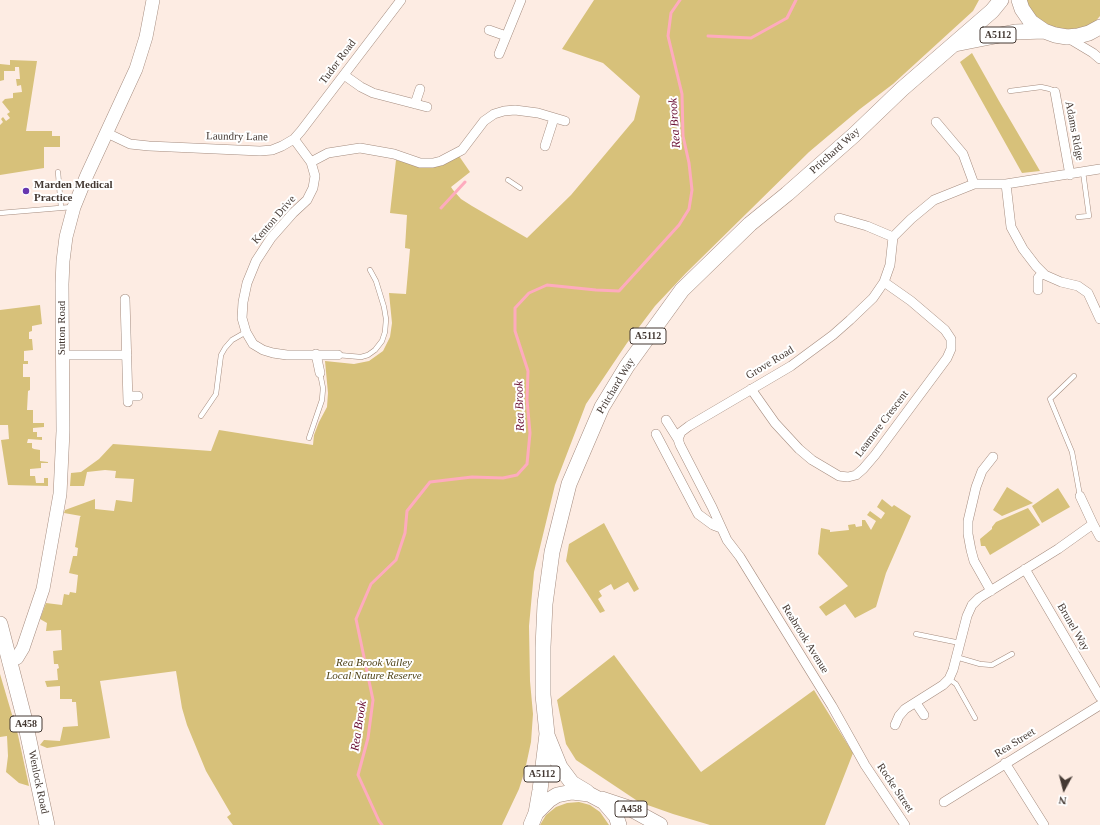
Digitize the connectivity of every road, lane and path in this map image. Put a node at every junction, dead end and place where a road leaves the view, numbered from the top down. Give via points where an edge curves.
1 (153, 0) edge
2 (401, 0) edge
3 (521, 0) edge
4 (1001, 0) edge
5 (1019, 0) edge
6 (1100, 28) edge
7 (489, 30) dead end
8 (1044, 31) junction
9 (506, 36) junction
10 (1067, 37) junction
11 (952, 45) junction
12 (499, 54) dead end
13 (1100, 59) edge
14 (344, 75) junction
15 (420, 89) dead end
16 (1010, 91) dead end
17 (1055, 92) joint
18 (416, 104) junction
19 (427, 107) dead end
20 (554, 118) junction
21 (565, 121) dead end
22 (936, 122) dead end
23 (107, 133) junction
24 (294, 139) junction
25 (545, 146) dead end
26 (311, 162) junction
27 (1100, 169) edge
28 (58, 172) dead end
29 (1083, 172) junction
30 (1070, 175) junction
31 (508, 180) dead end
32 (974, 184) junction
33 (1006, 184) junction
34 (520, 188) dead end
35 (68, 207) junction
36 (0, 213) edge
37 (1078, 217) dead end
38 (840, 218) dead end
39 (894, 237) junction
40 (370, 270) dead end
41 (1042, 273) junction
42 (884, 282) junction
43 (1038, 290) dead end
44 (125, 299) dead end
45 (1100, 319) edge
46 (246, 332) junction
47 (316, 354) junction
48 (62, 355) junction
49 (127, 355) junction
50 (338, 355) joint
51 (320, 373) joint
52 (1074, 376) dead end
53 (751, 389) junction
54 (138, 396) dead end
55 (201, 416) dead end
56 (666, 420) dead end
57 (656, 434) dead end
58 (309, 438) dead end
59 (678, 440) junction
60 (993, 457) dead end
61 (1080, 496) joint
62 (1093, 524) junction
63 (721, 528) junction
64 (1100, 537) edge
65 (1025, 569) junction
66 (991, 591) junction
67 (0, 624) edge
68 (916, 634) dead end
69 (960, 643) junction
70 (1012, 654) dead end
71 (956, 657) junction
72 (9, 661) junction
73 (950, 679) junction
74 (1100, 697) edge
75 (916, 703) junction
76 (1100, 705) edge
77 (924, 715) dead end
78 (975, 718) dead end
79 (895, 725) dead end
80 (547, 734) junction
81 (1005, 763) junction
82 (865, 765) joint
83 (594, 796) junction
84 (944, 802) dead end
85 (532, 821) edge
86 (47, 825) edge
87 (619, 825) edge
88 (660, 825) edge
89 (905, 825) edge
90 (1044, 825) edge

1 - 23 street, Sutton Road via 146,37 136,69
2 - 14 street, Tudor Road
3 - 9 street
4 - 11 main road, Pritchard Way / A5112 via 992,11
5 - 8 main road via 1031,22
6 - 10 main road
7 - 9 street
8 - 10 main road via 1055,36
8 - 11 main road, Pritchard Way / A5112 via 1015,32
9 - 12 street
10 - 13 street
11 - 80 main road, Pritchard Way / A5112 via 902,88 854,135 750,224 682,290 627,366 602,407 569,484 552,552 545,604 543,647 543,695
14 - 18 street via 373,93
14 - 24 street, Tudor Road
15 - 18 street
16 - 17 lane via 1041,87
17 - 30 street, Adams Ridge
18 - 19 street
20 - 21 street
20 - 25 street
20 - 26 street via 515,110 494,114 484,121 462,150 433,163 420,163 394,154 360,148 328,153
22 - 32 street via 963,154
23 - 24 street, Laundry Lane via 136,145 236,150 272,150
23 - 35 street, Sutton Road
24 - 26 street
26 - 46 street, Kenton Drive via 315,176 307,200 271,238 256,261 247,283 242,318
27 - 29 street, Adams Ridge
28 - 35 lane
29 - 30 street, Adams Ridge
29 - 37 lane via 1089,216
30 - 33 street, Adams Ridge
31 - 34 lane
32 - 33 street, Adams Ridge
32 - 39 street via 934,200
33 - 41 street via 1011,227 1023,249
35 - 36 lane
35 - 48 street, Sutton Road via 63,261
38 - 39 street
39 - 42 street, Grove Road via 890,265
40 - 50 lane via 384,306 386,319 382,341 368,355
41 - 43 street via 1038,278
41 - 45 street via 1061,282 1078,286 1088,293
42 - 53 street, Grove Road via 873,298 833,335 791,366
42 - 53 street, Leamore Crescent via 945,330 951,339 951,349 875,455 856,475 839,476 803,452 775,423
44 - 49 street
46 - 47 street, Kenton Drive via 253,344 263,350 287,355
46 - 55 lane via 232,340 225,348 216,394
47 - 50 street, Kenton Drive
47 - 51 street
48 - 49 street
48 - 72 street, Sutton Road via 62,474 53,535 43,589 31,627 17,658
49 - 54 street via 128,399
51 - 58 lane via 322,400
52 - 61 lane via 1050,399 1072,452
53 - 59 street, Grove Road via 689,426 681,432
56 - 59 street
57 - 63 street, Reabrook Avenue via 698,514 712,525
59 - 63 street, Reabrook Avenue
60 - 66 street via 982,471 968,521 974,561
61 - 62 street
62 - 64 street
62 - 65 street
63 - 82 street, Reabrook Avenue via 832,706
65 - 66 street
65 - 74 street, Brunel Way
66 - 69 street via 972,605
67 - 72 main road, Wenlock Road / A458
68 - 69 lane
69 - 71 street
70 - 71 lane via 992,665
71 - 73 street
72 - 86 main road, Wenlock Road / A458
73 - 75 street
73 - 78 lane via 956,684
75 - 77 street
75 - 79 street via 902,712
76 - 81 street, Rea Street
80 - 83 main road, Pritchard Way / A5112 via 560,768 572,783
80 - 85 main road, Pritchard Way / A5112 via 540,790
81 - 84 street, Rea Street
81 - 90 street
82 - 89 street, Rocke Street
83 - 85 main road, A458 via 572,792 557,795 548,800
83 - 87 main road, A458 via 611,808
83 - 88 main road, A458 via 629,808

